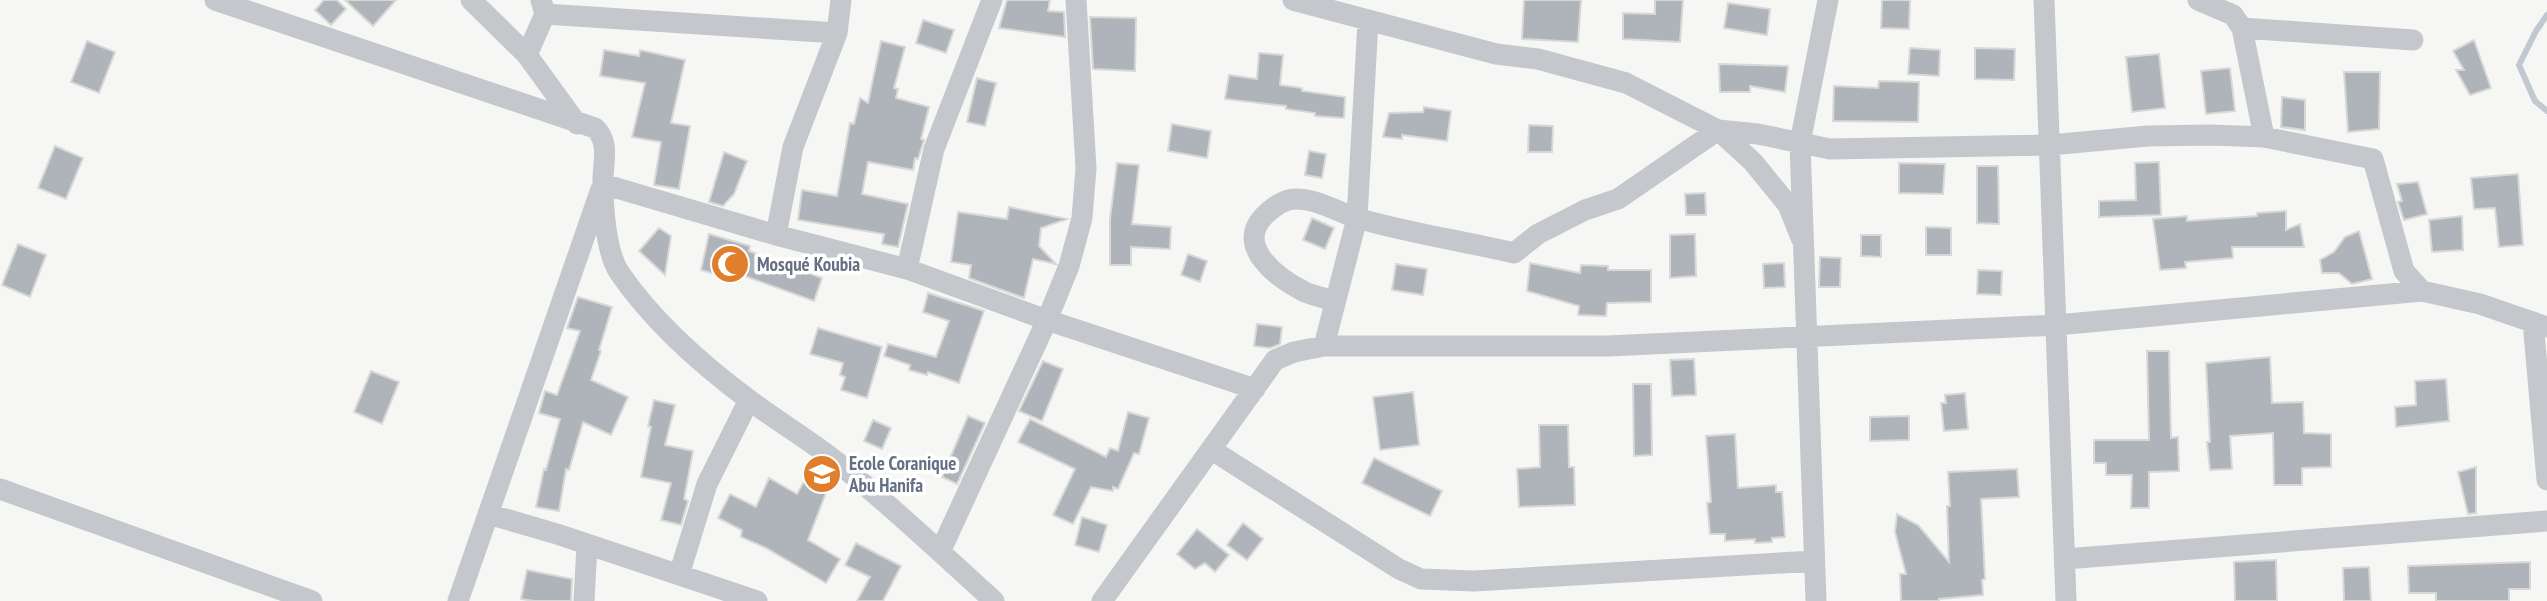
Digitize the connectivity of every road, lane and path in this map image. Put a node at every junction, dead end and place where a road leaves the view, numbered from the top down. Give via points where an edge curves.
1 (215, 0) edge
2 (471, 0) edge
3 (841, 0) edge
4 (992, 0) edge
5 (1076, 0) edge
6 (1293, 0) edge
7 (1828, 0) edge
8 (2043, 0) edge
9 (2198, 0) edge
10 (543, 7) edge
11 (1368, 21) junction
12 (2242, 28) junction
13 (837, 33) junction
14 (2413, 40) dead end
15 (527, 54) junction
16 (578, 124) junction
17 (1718, 130) junction
18 (2264, 137) junction
19 (1800, 143) junction
20 (2050, 145) junction
21 (603, 184) junction
22 (1357, 218) junction
23 (776, 236) junction
24 (1802, 240) junction
25 (907, 269) junction
26 (2422, 291) junction
27 (1335, 301) junction
28 (1047, 320) junction
29 (2057, 325) junction
30 (2540, 325) edge
31 (1806, 337) junction
32 (1324, 346) junction
33 (1255, 388) junction
34 (749, 400) junction
35 (1212, 450) junction
36 (2547, 480) edge
37 (0, 489) edge
38 (488, 514) junction
39 (2547, 521) edge
40 (587, 544) junction
41 (940, 552) junction
42 (2065, 559) junction
43 (1814, 561) junction
44 (679, 575) junction
45 (1474, 591) edge
46 (751, 600) edge
47 (312, 601) edge
48 (458, 601) edge
49 (584, 601) edge
50 (993, 601) edge
51 (1102, 601) edge
52 (1816, 601) edge
53 (2066, 601) edge

1 - 16 street
2 - 15 street
3 - 13 street
4 - 25 street via 934,149
5 - 28 street via 1086,168 1082,218
6 - 11 street
7 - 19 street
8 - 20 street
9 - 12 street via 2234,15
10 - 13 street
10 - 15 street
11 - 17 street via 1626,83
11 - 22 street
12 - 14 street
12 - 18 street
13 - 23 street via 793,148
15 - 16 street
16 - 21 street via 593,126 600,133 605,152
17 - 19 street
17 - 22 street via 1618,199 1538,233 1514,253
17 - 24 street via 1753,162 1788,205
18 - 20 street via 2148,136
18 - 26 street via 2373,159 2404,271
19 - 20 street via 1830,149
19 - 24 street
20 - 29 street
21 - 23 street
21 - 34 street via 610,253 618,270 672,332
21 - 38 street
22 - 27 street
22 - 27 street via 1293,198 1265,215 1255,236 1257,251 1276,275 1306,293
23 - 25 street
24 - 31 street
25 - 28 street
26 - 29 street
26 - 30 street via 2480,304
27 - 32 street
28 - 33 street
28 - 41 street
29 - 31 street
29 - 42 street
30 - 36 street
31 - 32 street via 1608,346
31 - 43 street
32 - 33 street via 1275,360
33 - 35 street
34 - 41 street via 838,463
34 - 44 street via 708,484
35 - 45 street via 1399,569
35 - 51 street
37 - 47 street
38 - 40 street
38 - 48 street
39 - 42 street
40 - 44 street
40 - 49 street
41 - 50 street
42 - 53 street
43 - 45 street
43 - 52 street
44 - 46 street

